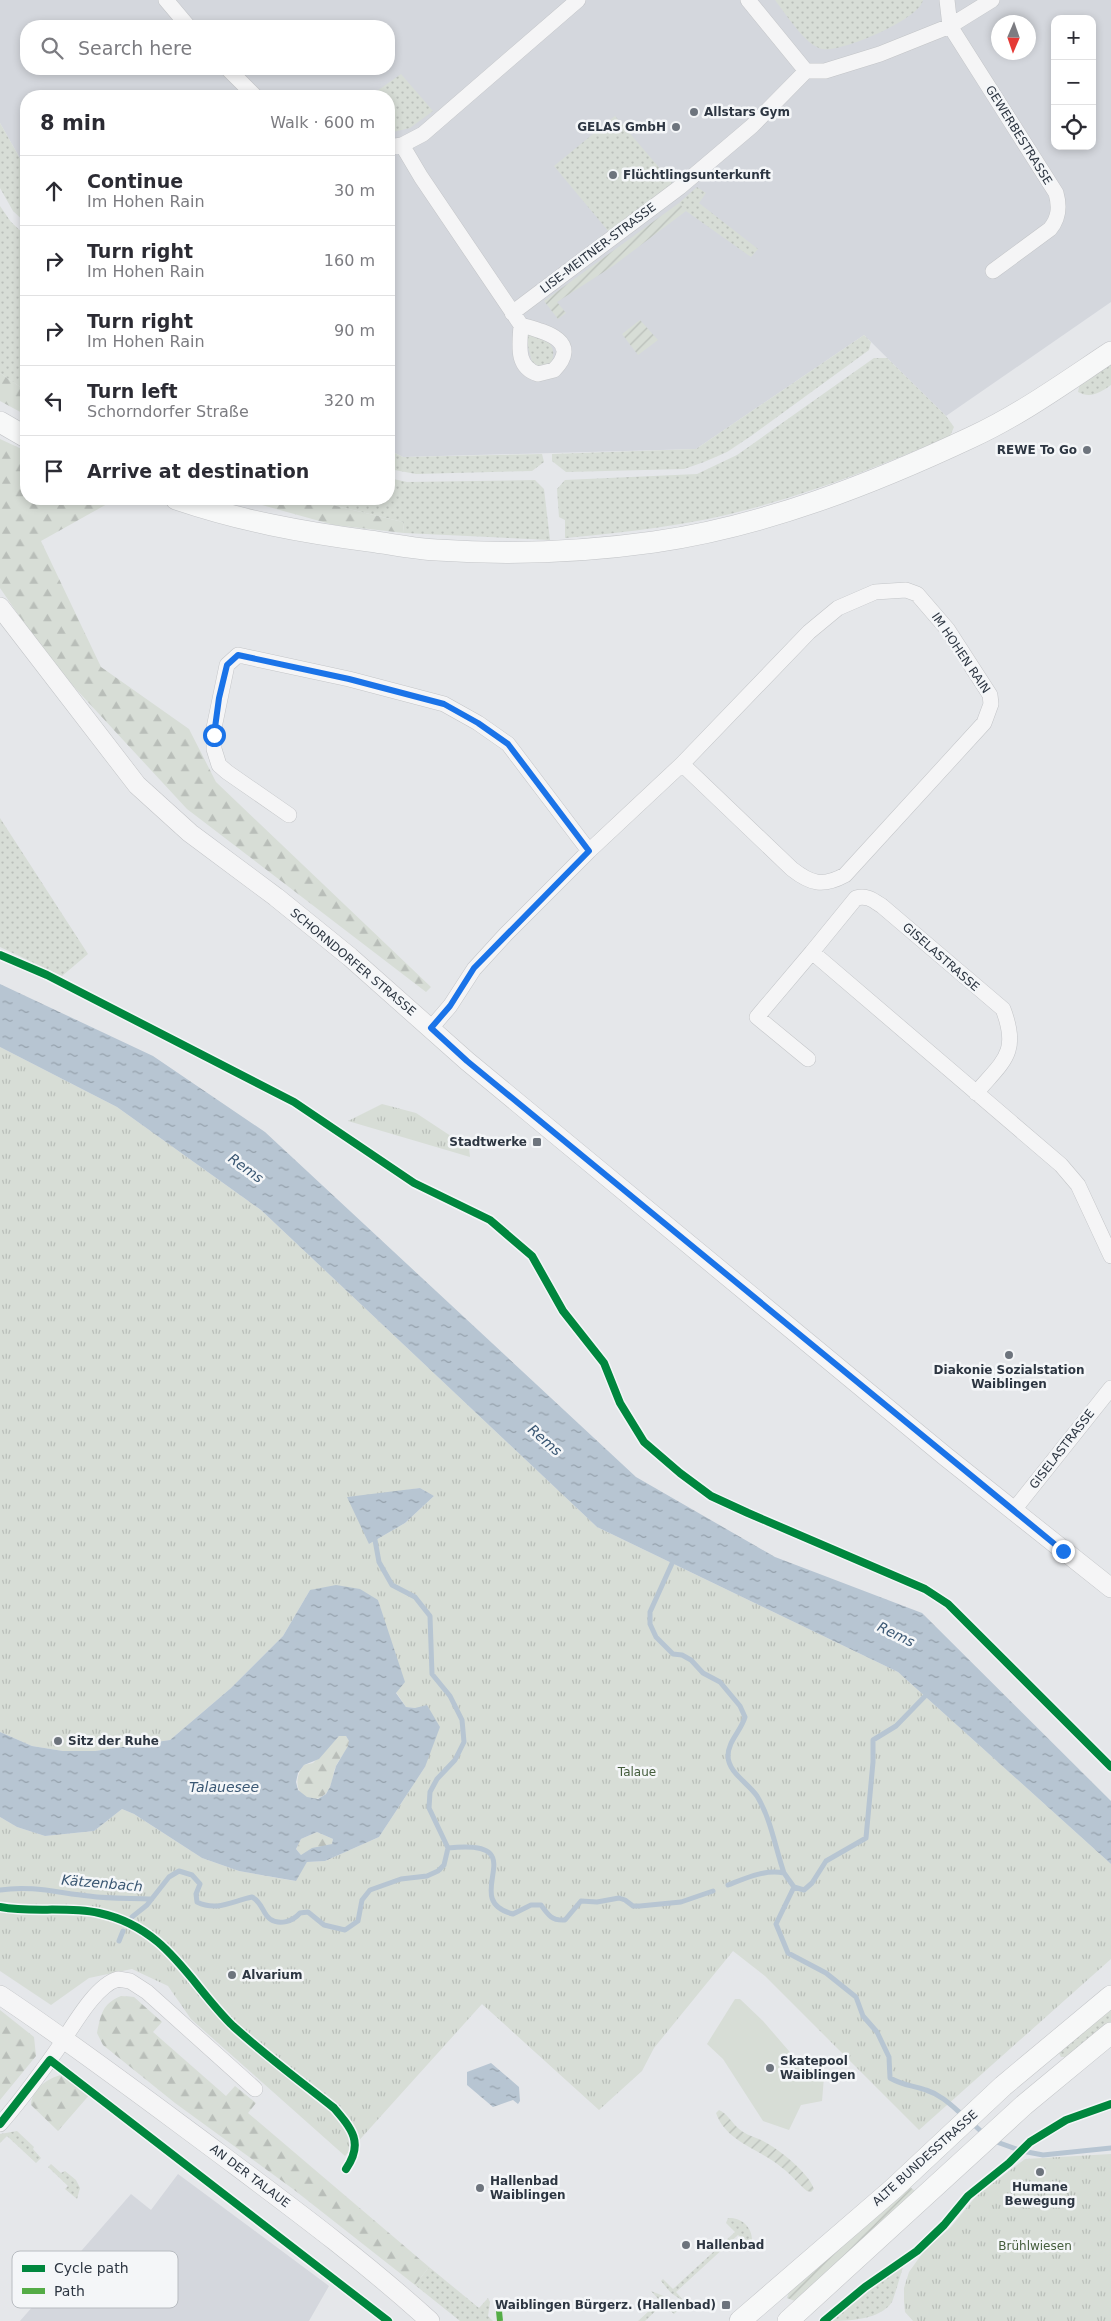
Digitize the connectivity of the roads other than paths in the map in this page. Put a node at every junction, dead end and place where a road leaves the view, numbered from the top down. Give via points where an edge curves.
1 (166, 0) edge
2 (578, 0) edge
3 (748, 0) edge
4 (947, 0) edge
5 (992, 0) edge
6 (183, 20) edge
7 (950, 26) junction
8 (806, 71) junction
9 (234, 75) edge
10 (249, 90) edge
11 (396, 146) edge
12 (994, 271) dead end
13 (1111, 352) edge
14 (0, 422) edge
15 (20, 433) edge
16 (197, 505) edge
17 (0, 607) edge
18 (682, 764) junction
19 (289, 815) dead end
20 (589, 851) junction
21 (812, 952) junction
22 (431, 1028) junction
23 (808, 1059) dead end
24 (976, 1093) junction
25 (1111, 1256) edge
26 (1111, 1388) edge
27 (1013, 1511) junction
28 (1111, 1588) edge
29 (0, 1995) edge
30 (1111, 1996) edge
31 (1111, 2033) edge
32 (64, 2038) junction
33 (254, 2089) dead end
34 (0, 2124) edge
35 (430, 2321) edge
36 (740, 2321) edge
37 (788, 2321) edge

1 - 6 street
2 - 11 street, LISE-MEITNER-STRASSE via 423,134
3 - 8 street
4 - 7 street
5 - 7 street
7 - 8 street via 843,66 825,71
7 - 12 street, GEWERBESTRASSE via 1056,193 1059,203 1050,229
8 - 11 street, LISE-MEITNER-STRASSE via 752,126 516,319 421,177
9 - 10 street
13 - 16 main road via 974,437 851,490 726,527 656,542 556,551 437,550 270,526
14 - 15 main road
17 - 22 street, SCHORNDORFER STRASSE via 137,785
18 - 18 street, IM HOHEN RAIN via 792,869 806,880 827,882 845,875 984,724 992,704 990,695 948,630 917,594 906,590 875,592 838,608 821,620
18 - 20 street, IM HOHEN RAIN
19 - 20 street via 219,765 214,749 214,728 227,665 238,655 444,704 470,718 508,744
20 - 22 street, IM HOHEN RAIN via 474,968 450,1006
21 - 23 street, GISELASTRASSE via 757,1017
21 - 24 street
21 - 24 street, GISELASTRASSE via 856,898 870,898 890,912 1003,1010 1009,1031 1008,1056
22 - 27 street, SCHORNDORFER STRASSE via 474,1067
24 - 25 street via 1062,1165 1078,1186
26 - 27 street, GISELASTRASSE
27 - 28 street, SCHORNDORFER STRASSE
29 - 32 street, AN DER TALAUE
30 - 36 main road, ALTE BUNDESSTRASSE via 1004,2086
31 - 37 main road via 1024,2105
32 - 33 street via 103,1988 118,1979 130,1981 152,1996
32 - 34 street
32 - 35 street, AN DER TALAUE via 286,2203 392,2286

